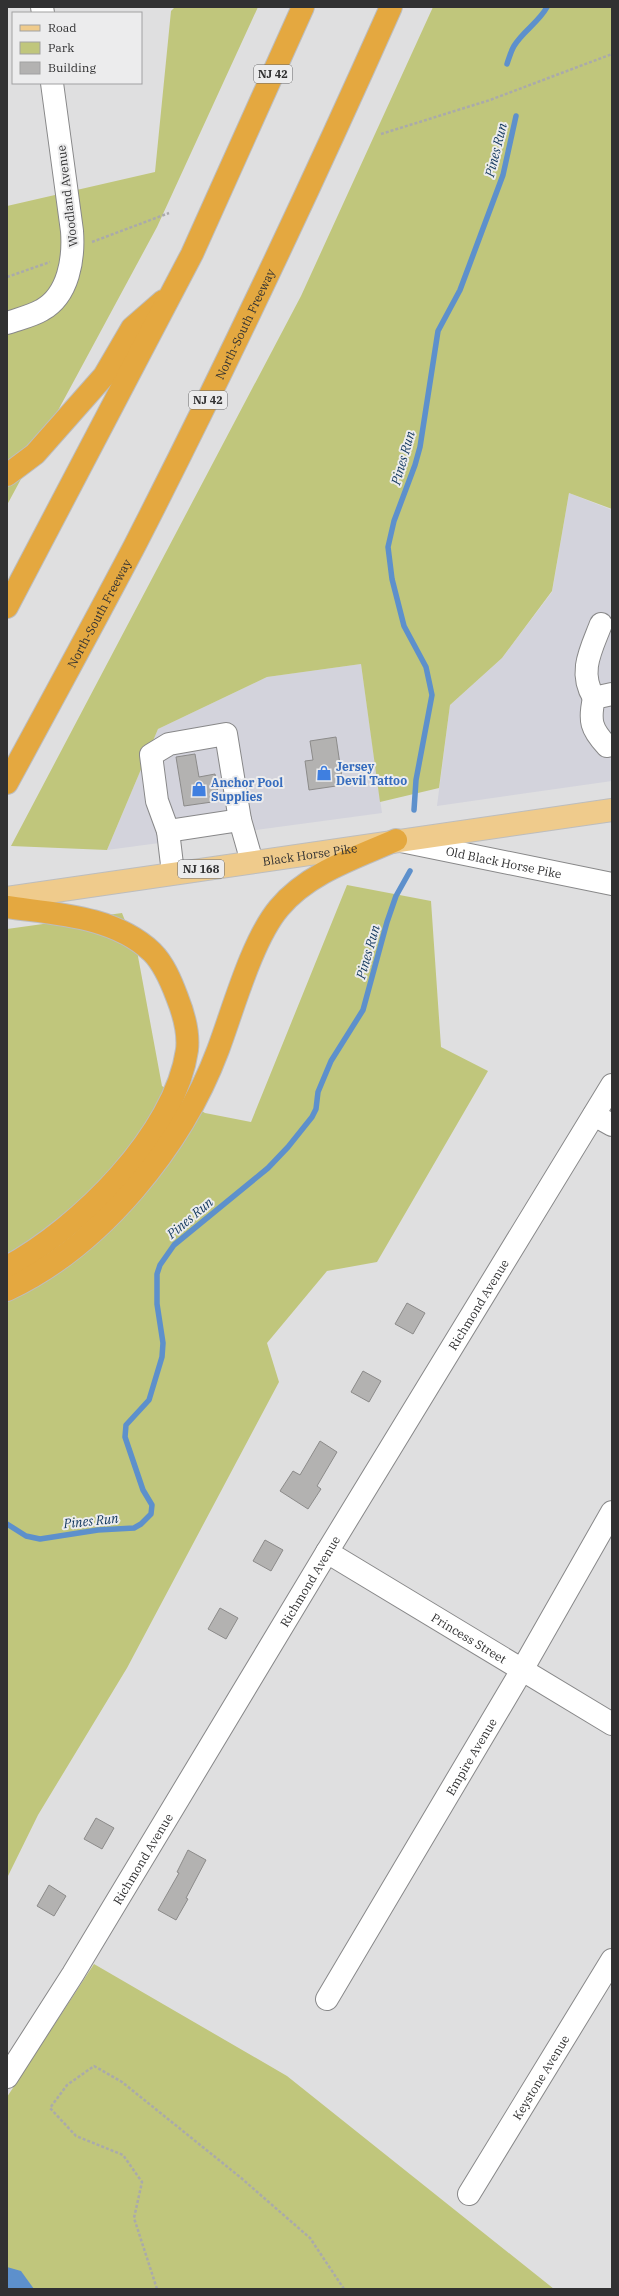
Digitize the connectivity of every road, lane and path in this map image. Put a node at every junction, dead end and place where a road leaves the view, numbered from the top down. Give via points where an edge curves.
1 (303, 7) edge
2 (391, 7) edge
3 (612, 54) edge
4 (52, 84) edge
5 (381, 134) dead end
6 (173, 292) junction
7 (7, 323) edge
8 (7, 475) edge
9 (7, 607) edge
10 (601, 624) dead end
11 (603, 696) edge
12 (612, 745) edge
13 (7, 783) edge
14 (612, 810) edge
15 (240, 820) junction
16 (168, 831) junction
17 (396, 840) junction
18 (252, 862) junction
19 (173, 873) junction
20 (612, 884) edge
21 (7, 898) edge
22 (7, 906) edge
23 (612, 1085) edge
24 (603, 1120) edge
25 (7, 1267) edge
26 (7, 1290) edge
27 (612, 1512) edge
28 (327, 1552) junction
29 (522, 1670) junction
30 (612, 1724) edge
31 (612, 1960) edge
32 (327, 1999) dead end
33 (7, 2077) edge
34 (469, 2194) dead end
35 (157, 2289) edge
36 (344, 2289) edge

1 - 6 highway, NJ 42
2 - 13 highway, North-South Freeway / NJ 42 via 209,399 134,547
3 - 5 path via 490,100
4 - 7 street, Woodland Avenue via 72,231 73,252 70,270 58,294 42,310
6 - 8 highway via 132,328 104,376 35,454
6 - 9 highway, NJ 42
10 - 11 street via 586,663 587,687
11 - 12 street via 590,714 594,733 607,746
14 - 17 main road, Black Horse Pike / NJ 168
15 - 16 street
15 - 16 street via 226,734 169,744 151,755 157,801
15 - 18 street
16 - 19 street
17 - 18 main road, Black Horse Pike / NJ 168
17 - 20 street, Old Black Horse Pike
17 - 26 highway via 330,869 303,884 278,908 258,941 210,1073 179,1131 112,1213 69,1251 24,1282
18 - 19 main road, Black Horse Pike / NJ 168
19 - 21 main road, Black Horse Pike / NJ 168
22 - 25 highway via 88,919 124,934 152,952 170,978 180,1006 187,1048 179,1081 162,1119 127,1165 76,1219 27,1256
23 - 24 street, Richmond Avenue
24 - 28 street, Richmond Avenue
27 - 29 street, Empire Avenue
28 - 29 street, Princess Street
28 - 33 street, Richmond Avenue via 73,1974
29 - 30 street, Princess Street
29 - 32 street, Empire Avenue
31 - 34 street, Keystone Avenue
35 - 36 path via 134,2218 142,2182 123,2155 76,2136 50,2108 67,2085 94,2066 122,2082 240,2177 310,2238

